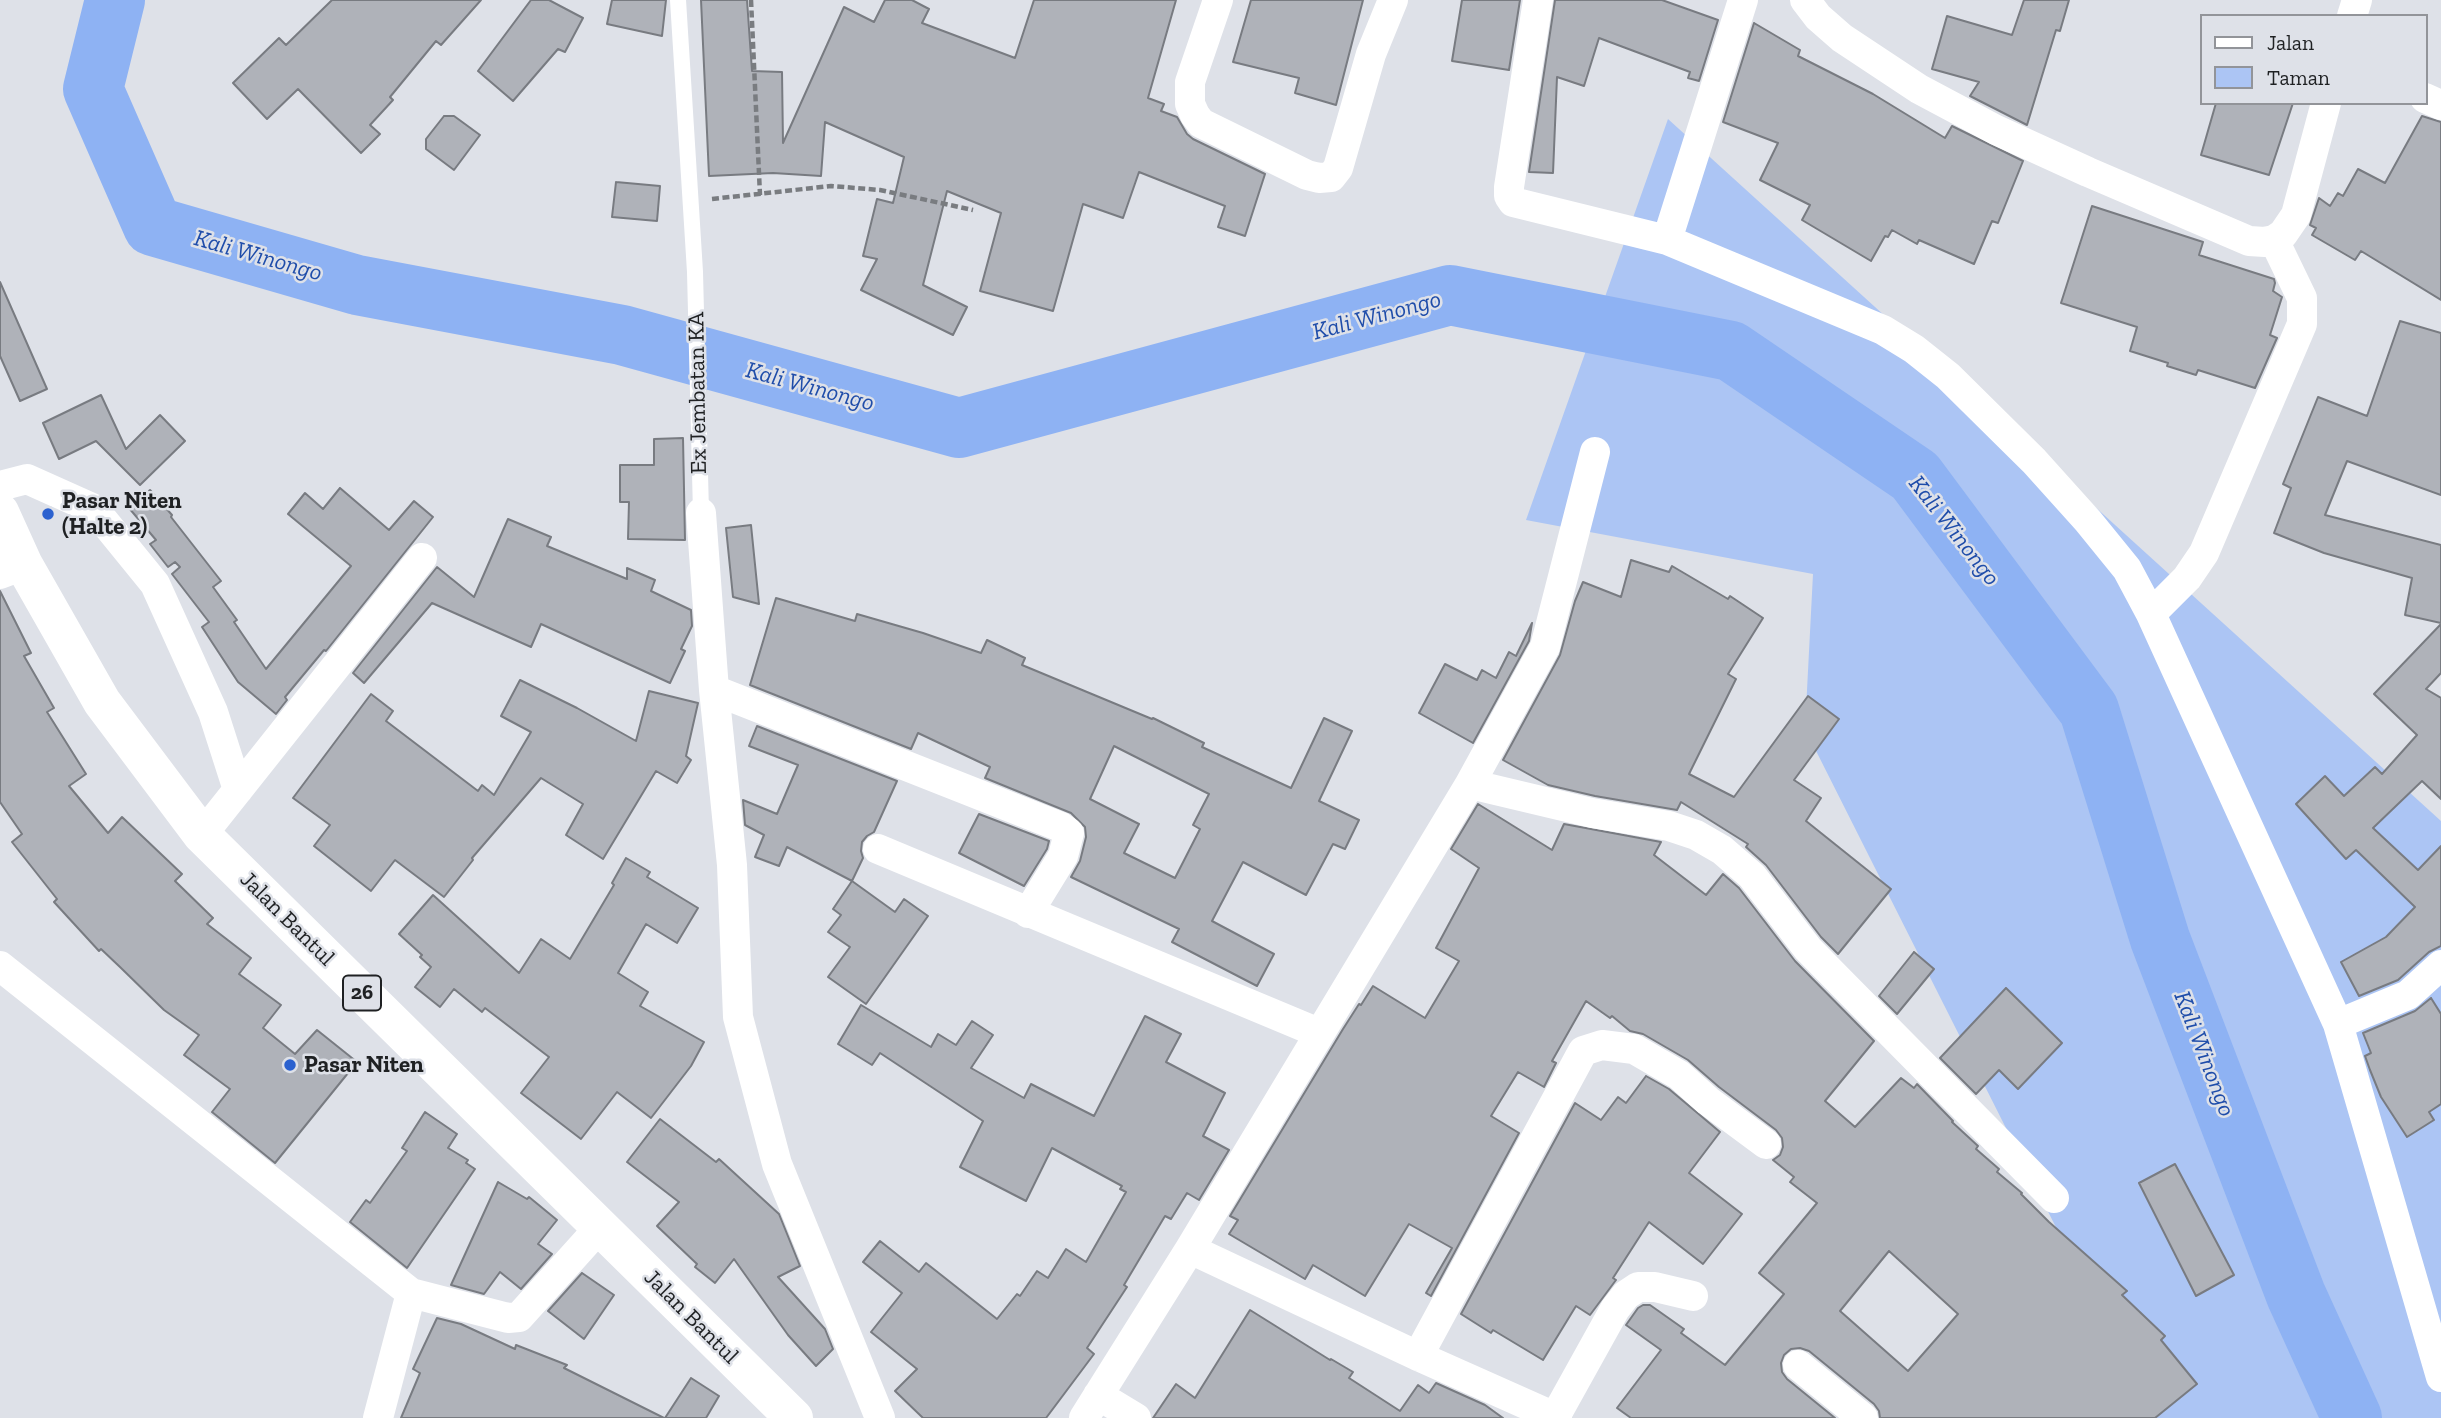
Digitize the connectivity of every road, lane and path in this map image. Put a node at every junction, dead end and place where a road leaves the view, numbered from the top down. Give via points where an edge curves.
1 (678, 0) edge
2 (751, 0) edge
3 (1218, 0) edge
4 (1393, 0) edge
5 (1538, 0) edge
6 (1743, 0) edge
7 (1805, 0) edge
8 (2325, 105) edge
9 (760, 195) junction
10 (691, 200) junction
11 (973, 210) dead end
12 (1667, 240) junction
13 (2274, 240) junction
14 (1595, 452) dead end
15 (0, 486) edge
16 (0, 512) edge
17 (701, 513) joint
18 (422, 558) dead end
19 (12, 570) edge
20 (2151, 614) junction
21 (714, 690) junction
22 (1470, 784) junction
23 (238, 790) junction
24 (202, 835) junction
25 (878, 849) dead end
26 (1028, 913) junction
27 (2441, 965) edge
28 (0, 966) edge
29 (2338, 1024) junction
30 (1319, 1033) junction
31 (1766, 1144) dead end
32 (2054, 1198) dead end
33 (600, 1227) junction
34 (1190, 1249) junction
35 (2430, 1291) edge
36 (411, 1293) junction
37 (1693, 1296) dead end
38 (1418, 1356) junction
39 (1798, 1364) dead end
40 (2441, 1377) edge
41 (1091, 1406) edge
42 (378, 1418) edge
43 (794, 1418) edge
44 (880, 1418) edge
45 (1136, 1418) edge
46 (1556, 1418) edge
47 (1863, 1418) edge

1 - 10 lane, Ex Jembatan KA
2 - 9 path
3 - 4 street via 1189,82 1195,115 1201,123 1319,178 1331,177 1338,168 1371,54
5 - 12 street via 1509,187 1511,199
6 - 12 street
7 - 13 street via 1818,17 1876,62 1996,130 2249,241
8 - 13 street via 2296,215
9 - 10 path
9 - 11 path via 831,186 880,190
10 - 17 lane, Ex Jembatan KA
12 - 20 street via 1883,330 1914,349 2034,461 2088,521 2127,569
13 - 20 street via 2302,298 2302,324 2204,553
14 - 22 street via 1545,647
15 - 23 street via 27,479 94,509 155,584 213,712
16 - 19 main road, Jalan Bantul / 26
17 - 21 street
18 - 23 street
19 - 24 main road, Jalan Bantul / 26 via 102,702
20 - 29 street
21 - 26 street via 1061,828 1069,834 1063,856
21 - 44 street via 732,865 738,1017 777,1164
22 - 30 street
22 - 32 street via 1669,827 1722,850 1752,876 1808,949
23 - 24 street
24 - 33 main road, Jalan Bantul / 26
25 - 26 street
26 - 30 street
27 - 29 street via 2408,995
28 - 36 street
29 - 35 street
30 - 34 street
31 - 38 street via 1679,1075 1634,1049 1602,1045 1583,1051
33 - 36 street via 519,1317
33 - 43 main road, Jalan Bantul / 26
34 - 38 street
34 - 41 street
35 - 40 street
36 - 42 street
37 - 46 street via 1655,1287 1638,1287 1626,1295
38 - 46 street
39 - 47 street
41 - 45 street

